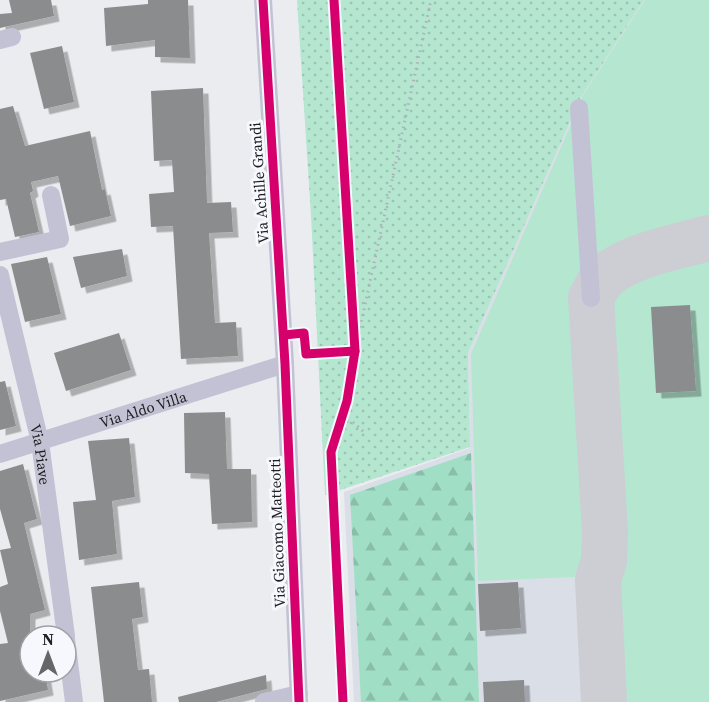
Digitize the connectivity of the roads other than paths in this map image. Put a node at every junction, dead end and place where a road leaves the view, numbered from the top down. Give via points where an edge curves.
1 (263, 0) edge
2 (579, 108) dead end
3 (51, 195) dead end
4 (0, 252) edge
5 (0, 275) edge
6 (591, 298) dead end
7 (285, 364) junction
8 (40, 442) junction
9 (0, 454) edge
10 (64, 624) edge
11 (72, 684) edge
12 (299, 698) edge
13 (74, 702) edge
14 (264, 702) edge

1 - 7 street, Via Achille Grandi
2 - 6 street
3 - 4 street via 60,239
5 - 8 street, Via Piave
7 - 8 street, Via Aldo Villa
7 - 12 street, Via Giacomo Matteotti
8 - 9 street, Via Aldo Villa
8 - 10 street, Via Piave
11 - 13 street, Via Piave
12 - 14 street

